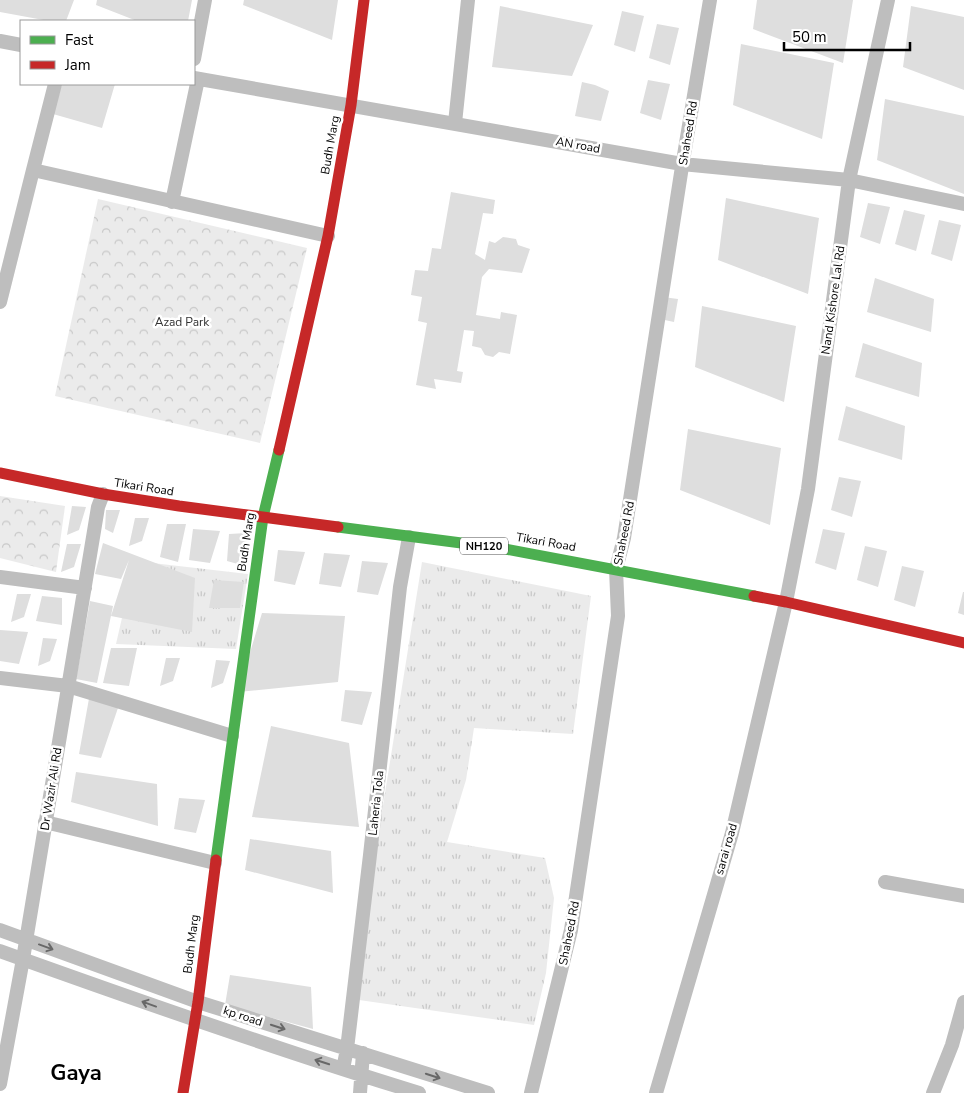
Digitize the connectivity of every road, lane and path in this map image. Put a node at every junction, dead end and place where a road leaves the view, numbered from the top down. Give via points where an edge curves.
1 (205, 0) edge
2 (364, 0) edge
3 (468, 0) edge
4 (710, 0) edge
5 (888, 0) edge
6 (0, 41) edge
7 (20, 45) edge
8 (195, 54) edge
9 (196, 78) edge
10 (55, 85) edge
11 (195, 85) edge
12 (351, 105) junction
13 (454, 124) junction
14 (682, 164) junction
15 (33, 170) junction
16 (849, 180) junction
17 (172, 202) junction
18 (964, 204) edge
19 (328, 236) junction
20 (0, 302) edge
21 (0, 473) edge
22 (103, 494) junction
23 (263, 517) junction
24 (409, 537) junction
25 (616, 569) junction
26 (0, 577) edge
27 (85, 588) junction
28 (786, 602) junction
29 (964, 643) edge
30 (0, 678) edge
31 (68, 686) junction
32 (232, 736) junction
33 (45, 822) junction
34 (215, 863) junction
35 (885, 882) dead end
36 (964, 896) edge
37 (0, 930) edge
38 (26, 940) junction
39 (0, 951) edge
40 (23, 959) junction
41 (198, 1002) junction
42 (964, 1002) edge
43 (195, 1020) junction
44 (347, 1049) junction
45 (364, 1053) junction
46 (343, 1069) junction
47 (361, 1075) junction
48 (0, 1084) edge
49 (183, 1093) edge
50 (360, 1093) edge
51 (419, 1093) edge
52 (488, 1093) edge
53 (531, 1093) edge
54 (656, 1093) edge
55 (933, 1093) edge

1 - 8 street
2 - 12 main road, Budh Marg
3 - 13 street
4 - 14 street, Shaheed Rd
5 - 16 street, Nand Kishore Lal Rd
6 - 7 street
9 - 12 street, AN road
10 - 15 street
11 - 17 street
12 - 13 street, AN road
12 - 19 main road, Budh Marg
13 - 14 street, AN road
14 - 16 street, AN road
14 - 25 street, Shaheed Rd via 624,538
15 - 17 street
15 - 20 street
16 - 18 street, AN road
16 - 28 street, Nand Kishore Lal Rd via 808,489
17 - 19 street
19 - 23 main road, Budh Marg
21 - 22 main road, Tikari Road / NH120
22 - 23 main road, Tikari Road / NH120
22 - 27 street, Dr Wazir Ali Rd
23 - 24 main road, Tikari Road / NH120
23 - 32 main road, Budh Marg
24 - 25 main road, Tikari Road / NH120 via 500,548
24 - 44 street, Laheria Tola via 400,587
25 - 28 main road, Tikari Road / NH120
25 - 53 street, Shaheed Rd via 618,616 571,930
26 - 27 street
27 - 31 street, Dr Wazir Ali Rd
28 - 29 main road, Tikari Road / NH120
28 - 54 street, sarai road via 732,833
30 - 31 street
31 - 32 street
31 - 33 street, Dr Wazir Ali Rd
32 - 34 main road, Budh Marg
33 - 34 street
33 - 38 street, Dr Wazir Ali Rd
34 - 41 main road, Budh Marg
35 - 36 street
37 - 38 street, kp road
38 - 40 street, Dr Wazir Ali Rd
38 -> 41 street, kp road
39 - 40 street, kp road
43 -> 40 street, kp road
40 - 48 street, Dr Wazir Ali Rd
41 - 43 main road, Budh Marg
41 -> 44 street, kp road
42 - 55 street via 952,1046
46 -> 43 street, kp road
43 - 49 main road, Budh Marg
44 - 45 street, kp road
44 - 46 street, Laheria Tola
45 - 47 street
45 -> 52 street, kp road
46 - 47 street, kp road
47 - 50 street
47 - 51 street, kp road

